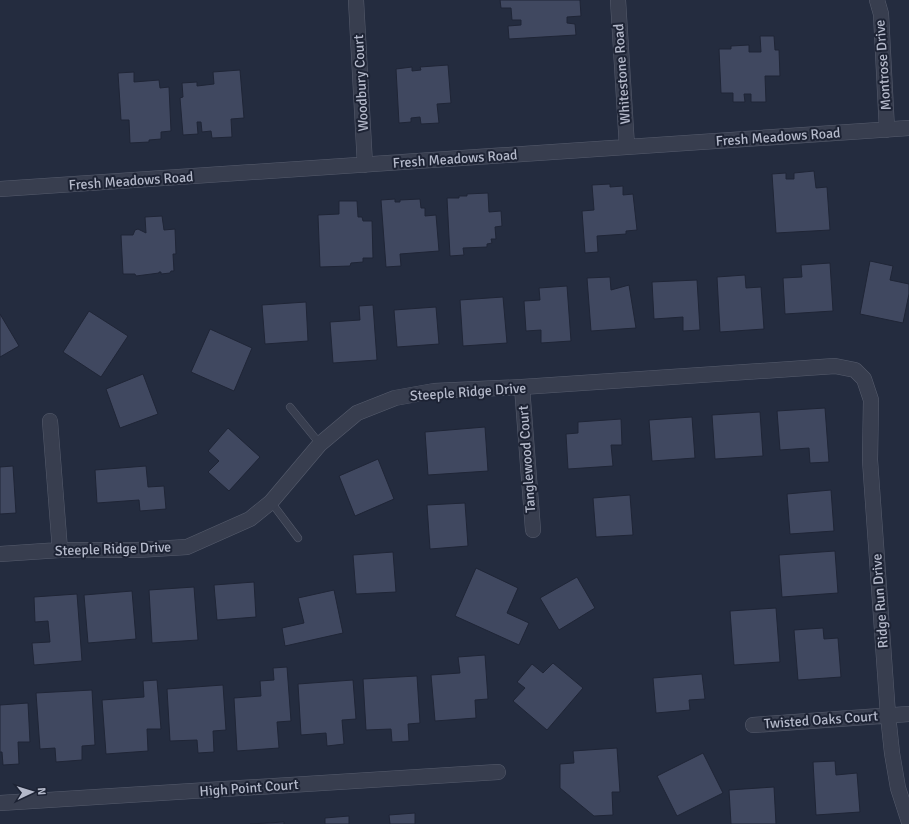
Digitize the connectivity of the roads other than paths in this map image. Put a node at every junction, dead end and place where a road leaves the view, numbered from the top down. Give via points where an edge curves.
1 (356, 0) edge
2 (618, 0) edge
3 (878, 0) edge
4 (909, 128) edge
5 (887, 130) junction
6 (627, 147) junction
7 (365, 165) junction
8 (0, 189) edge
9 (864, 379) joint
10 (522, 387) junction
11 (290, 407) dead end
12 (50, 421) dead end
13 (320, 444) junction
14 (272, 502) junction
15 (533, 530) dead end
16 (298, 538) dead end
17 (60, 550) junction
18 (0, 554) edge
19 (909, 714) edge
20 (888, 715) junction
21 (753, 725) dead end
22 (498, 772) dead end
23 (0, 803) edge
24 (909, 822) edge

1 - 7 street, Woodbury Court
2 - 6 street, Whitestone Road
3 - 5 street, Montrose Drive
4 - 5 street, Fresh Meadows Road
5 - 6 street, Fresh Meadows Road
6 - 7 street, Fresh Meadows Road
7 - 8 street, Fresh Meadows Road
9 - 10 street, Steeple Ridge Drive via 854,370 835,366
9 - 20 street, Ridge Run Drive via 871,400 870,460
10 - 13 street, Steeple Ridge Drive via 434,391 395,398 357,413
10 - 15 street, Tanglewood Court
11 - 13 lane
12 - 17 street
13 - 14 street, Steeple Ridge Drive
14 - 16 lane
14 - 17 street, Steeple Ridge Drive via 250,519 187,546 136,550
17 - 18 street, Steeple Ridge Drive
19 - 20 street, Twisted Oaks Court
20 - 21 street, Twisted Oaks Court
20 - 24 street, Ridge Run Drive via 898,788
22 - 23 street, High Point Court

